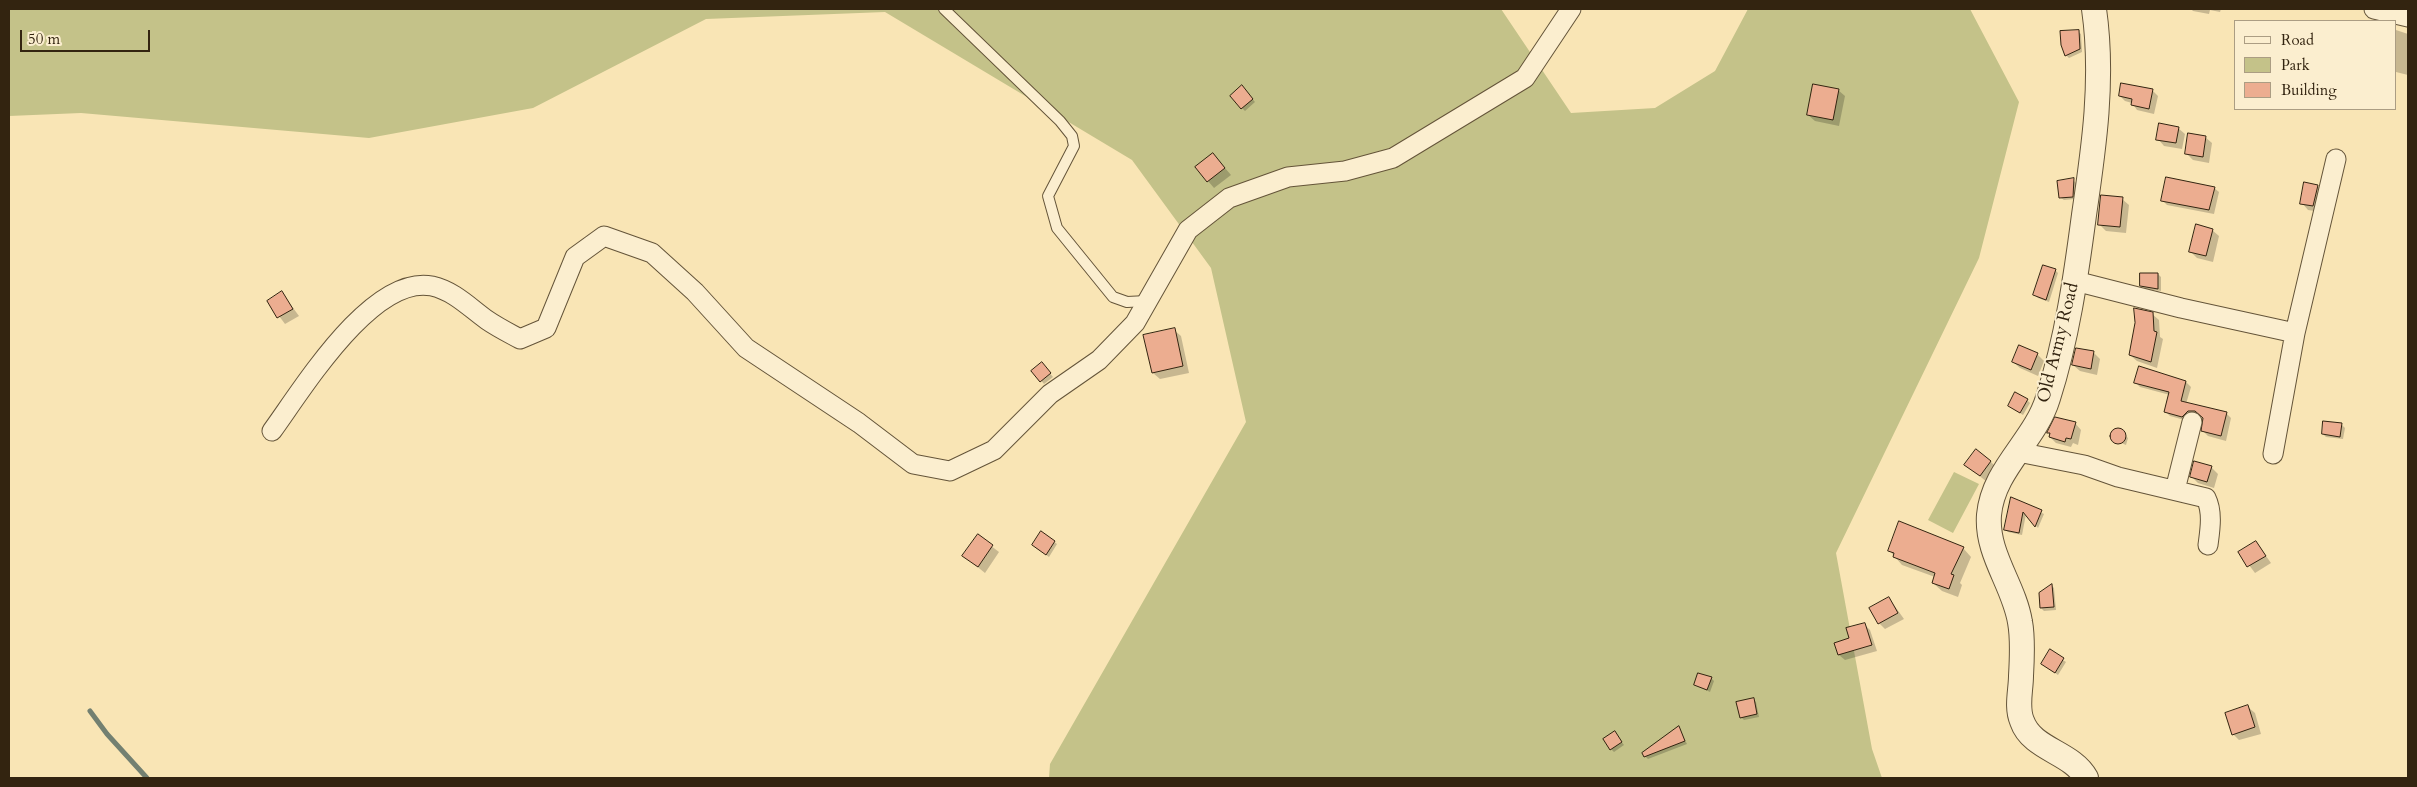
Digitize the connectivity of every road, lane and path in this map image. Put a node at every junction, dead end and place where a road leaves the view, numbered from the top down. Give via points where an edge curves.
1 (944, 9) edge
2 (1571, 9) edge
3 (2094, 9) edge
4 (2374, 9) edge
5 (2408, 16) edge
6 (2336, 159) dead end
7 (2075, 281) junction
8 (1147, 301) junction
9 (2295, 333) junction
10 (2192, 422) dead end
11 (272, 431) dead end
12 (2018, 452) junction
13 (2273, 454) dead end
14 (2175, 490) junction
15 (2208, 545) dead end
16 (2086, 778) edge

1 - 8 lane via 1072,136 1074,146 1048,196 1057,228 1113,297 1127,302
2 - 8 street via 1525,78 1393,158 1345,171 1288,177 1229,198 1188,230
3 - 7 street, Old Army Road via 2099,41 2095,136
4 - 5 street
6 - 9 street
7 - 9 street
7 - 12 street, Old Army Road via 2048,400
8 - 11 street via 1135,323 1099,360 1050,394 994,450 950,471 914,464 851,417 746,348 695,292 652,253 604,236 575,257 546,328 520,339 486,320 462,299 431,286 401,288 361,316 326,356
9 - 13 street
10 - 14 street
12 - 14 street via 2084,465
12 - 16 street, Old Army Road via 1999,480 1989,516 1996,556 2020,622 2021,720 2028,733 2069,761
14 - 15 street via 2206,498 2210,517

